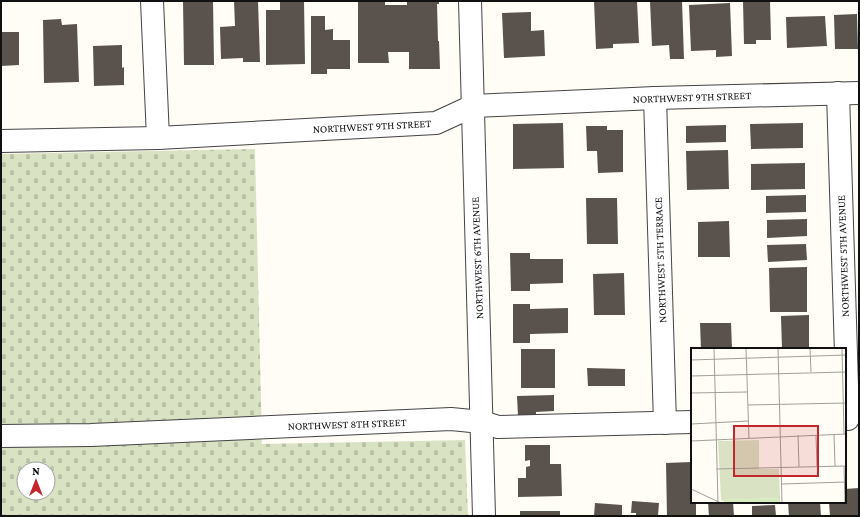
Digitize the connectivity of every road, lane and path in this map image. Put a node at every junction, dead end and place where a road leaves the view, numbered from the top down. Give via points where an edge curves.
1 (152, 1) edge
2 (470, 1) edge
3 (848, 93) edge
4 (655, 98) junction
5 (473, 106) junction
6 (158, 138) junction
7 (1, 141) edge
8 (851, 419) edge
9 (482, 422) junction
10 (691, 422) edge
11 (665, 423) junction
12 (1, 436) edge
13 (484, 516) edge

1 - 6 street
2 - 5 street, NORTHWEST 6TH AVENUE
3 - 4 street, NORTHWEST 9TH STREET
3 - 8 street, NORTHWEST 5TH AVENUE
4 - 5 street, NORTHWEST 9TH STREET
4 - 11 street, NORTHWEST 5TH TERRACE
5 - 6 street, NORTHWEST 9TH STREET via 436,123
5 - 9 street, NORTHWEST 6TH AVENUE
6 - 7 street, NORTHWEST 9TH STREET
9 - 11 street, NORTHWEST 8TH STREET via 498,428
9 - 12 street, NORTHWEST 8TH STREET via 451,419
9 - 13 street, NORTHWEST 6TH AVENUE
10 - 11 street, NORTHWEST 8TH STREET

